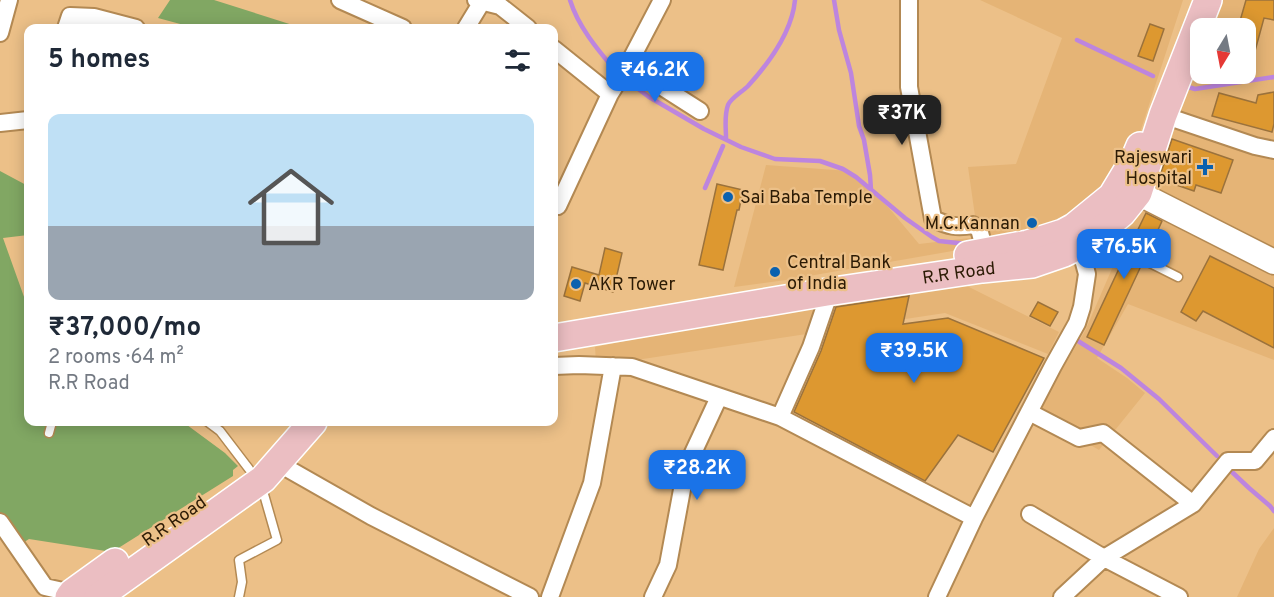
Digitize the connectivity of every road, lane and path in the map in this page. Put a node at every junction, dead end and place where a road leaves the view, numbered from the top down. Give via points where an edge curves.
1 (6, 0) edge
2 (340, 0) edge
3 (662, 0) edge
4 (909, 0) edge
5 (1190, 0) edge
6 (1208, 0) edge
7 (480, 1) edge
8 (67, 24) edge
9 (121, 24) edge
10 (394, 24) edge
11 (468, 24) edge
12 (523, 24) edge
13 (0, 33) edge
14 (558, 52) edge
15 (628, 65) junction
16 (610, 93) junction
17 (700, 111) dead end
18 (1163, 115) junction
19 (24, 120) edge
20 (0, 123) edge
21 (1274, 150) edge
22 (1138, 193) junction
23 (558, 206) dead end
24 (1083, 236) junction
25 (985, 251) junction
26 (1127, 252) dead end
27 (1144, 261) dead end
28 (1274, 262) edge
29 (1178, 277) dead end
30 (826, 303) dead end
31 (558, 326) edge
32 (558, 337) edge
33 (558, 366) edge
34 (613, 366) junction
35 (719, 397) junction
36 (1029, 412) junction
37 (780, 417) junction
38 (51, 426) edge
39 (213, 426) edge
40 (308, 426) edge
41 (49, 433) dead end
42 (1274, 438) edge
43 (268, 466) junction
44 (1193, 504) junction
45 (1030, 514) dead end
46 (974, 518) junction
47 (0, 522) edge
48 (0, 546) edge
49 (19, 549) junction
50 (1104, 558) junction
51 (70, 595) edge
52 (98, 597) edge
53 (239, 597) edge
54 (530, 597) edge
55 (550, 597) edge
56 (653, 597) edge
57 (937, 597) edge
58 (1062, 597) edge
59 (1179, 597) edge

1 - 13 street
2 - 10 street
3 - 15 street
4 - 25 street via 909,87 933,219 948,226 973,225 979,229
5 - 24 main road, R.R Road via 1136,158
6 - 18 main road, R.R Road
7 - 11 street
7 - 12 street via 500,6
8 - 9 street via 70,16
14 - 16 street
15 - 16 street
15 - 17 street
16 - 23 street
18 - 21 street
18 - 22 main road, R.R Road
19 - 20 street
22 - 24 main road, R.R Road via 1106,228
22 - 28 street
24 - 25 main road, R.R Road via 1064,233
24 - 26 lane
24 - 32 main road, R.R Road via 1064,253 1032,264 861,287
24 - 36 street via 1087,274 1082,307
25 - 31 main road, R.R Road
27 - 29 lane
30 - 37 street
33 - 34 street
34 - 35 street via 632,367
34 - 55 street via 592,483
35 - 37 street
35 - 56 street via 686,468 668,565
36 - 44 street via 1079,438 1103,434
36 - 46 street
37 - 46 street
38 - 41 lane
39 - 43 lane
40 - 43 main road, R.R Road
42 - 44 street via 1255,461 1228,461
43 - 51 main road, R.R Road
43 - 52 main road, R.R Road
43 - 53 lane via 277,540 239,560
43 - 54 street
44 - 50 street
45 - 50 street
46 - 57 street
47 - 49 street
48 - 49 street
49 - 51 street via 45,587
50 - 58 street
50 - 59 street

